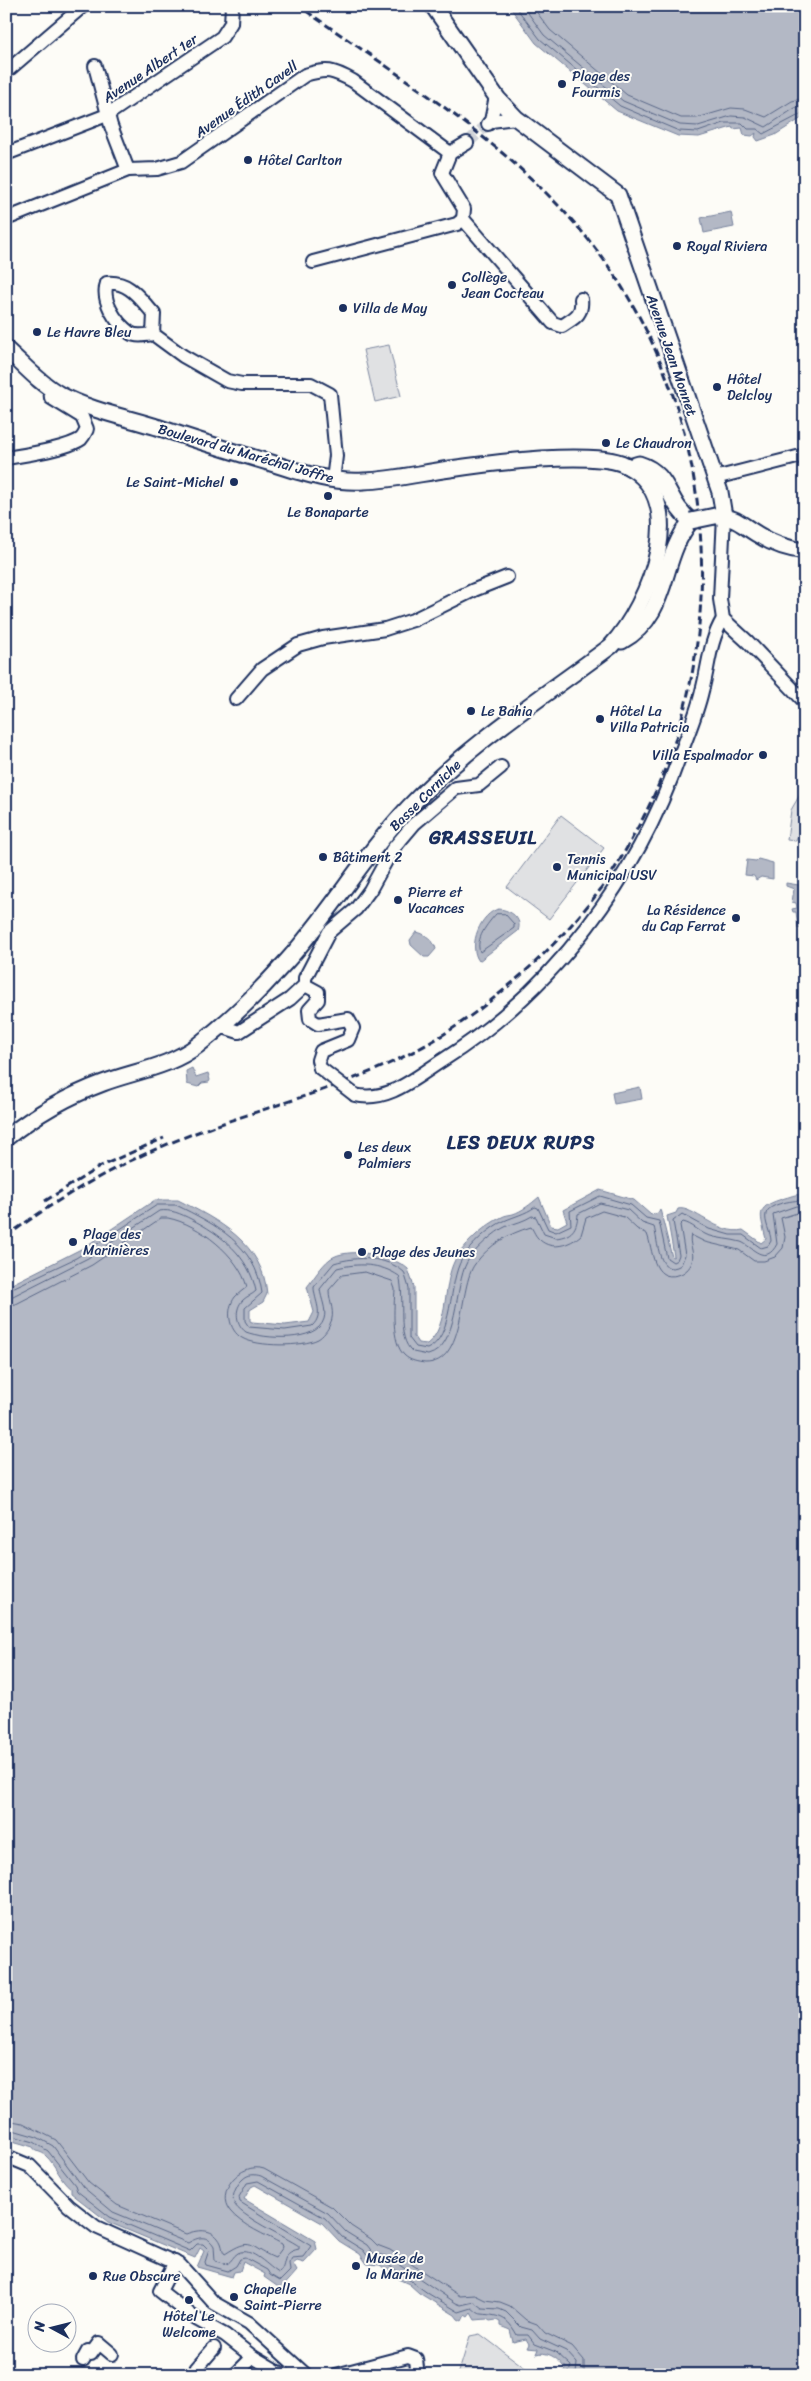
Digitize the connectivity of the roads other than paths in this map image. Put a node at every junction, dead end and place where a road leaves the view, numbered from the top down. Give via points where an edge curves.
1 (232, 6) edge
2 (433, 6) edge
3 (81, 7) edge
4 (95, 66) dead end
5 (6, 72) edge
6 (496, 96) junction
7 (107, 115) junction
8 (516, 118) junction
9 (467, 143) tunnel mouth
10 (450, 153) junction
11 (6, 154) edge
12 (128, 170) junction
13 (6, 219) edge
14 (463, 219) junction
15 (313, 262) dead end
16 (581, 299) dead end
17 (153, 334) junction
18 (6, 349) edge
19 (50, 388) junction
20 (805, 455) edge
21 (6, 458) edge
22 (629, 467) junction
23 (715, 478) junction
24 (333, 480) junction
25 (660, 511) joint
26 (719, 516) junction
27 (686, 522) junction
28 (805, 551) edge
29 (508, 577) dead end
30 (658, 600) junction
31 (641, 603) junction
32 (723, 619) junction
33 (611, 646) junction
34 (236, 699) dead end
35 (805, 702) edge
36 (501, 767) dead end
37 (305, 985) junction
38 (220, 1026) junction
39 (6, 1138) edge
40 (6, 2156) edge
41 (175, 2262) junction
42 (214, 2348) dead end
43 (112, 2354) dead end
44 (253, 2358) junction
45 (83, 2360) dead end
46 (196, 2368) dead end
47 (299, 2374) edge
48 (235, 2375) edge
49 (336, 2375) edge
50 (413, 2375) edge

1 - 7 street, Avenue Albert 1er via 231,23 222,37
2 - 6 main road
3 - 5 street
4 - 7 street
6 - 8 main road
6 - 8 street via 489,123
7 - 11 street, Avenue Albert 1er
7 - 12 street
8 - 23 main road, Avenue Jean Monnet via 618,195
9 - 10 street
10 - 12 street, Avenue Édith Cavell via 353,81 322,69 305,75 181,162 157,169
10 - 14 street via 442,173 464,209
12 - 13 street, Avenue Édith Cavell
14 - 15 street via 457,224
14 - 16 street via 553,323 562,326 578,316 583,308
17 - 17 street via 131,334 106,301 107,283 118,282 128,286 154,314
17 - 24 street via 227,381 311,384 330,394 336,456
18 - 19 main road, Boulevard du Maréchal Joffre
19 - 21 street via 50,398 82,417 87,429 85,435 80,440
19 - 24 main road, Boulevard du Maréchal Joffre via 76,402
20 - 23 street
22 - 24 main road, Boulevard du Maréchal Joffre via 608,460 550,458 382,479
22 - 25 main road, Boulevard du Maréchal Joffre via 652,491
22 - 27 main road via 639,464 657,474
23 - 26 main road, Avenue Jean Monnet via 720,492
25 - 31 main road, Basse Corniche via 658,544
26 - 27 main road, bridge
26 - 28 main road via 734,518 765,539
26 - 32 street
27 - 30 main road
29 - 34 street via 406,622 376,631 298,644 262,669
30 - 31 main road via 650,604
30 - 33 main road via 644,625
31 - 33 main road, Basse Corniche
32 - 35 street
32 - 37 street, bridge via 714,634 702,692 666,796 633,859 581,935 533,988 456,1052 380,1097 355,1095 320,1068 321,1052 348,1040 352,1028 348,1019 318,1024 310,1019 309,1010 318,1000 318,992
33 - 38 main road, Basse Corniche via 438,779 380,840 286,962
36 - 37 street via 479,785 456,788 414,824 392,850 356,909 330,932 308,971
37 - 38 street via 290,999 239,1032
38 - 39 main road, Basse Corniche via 187,1053 80,1092 30,1119
40 - 41 street via 30,2166 69,2206 96,2227
41 - 44 street via 160,2290
41 - 47 street via 192,2276 214,2303 249,2323
42 - 46 street
43 - 45 street via 99,2343 91,2354 88,2351
44 - 47 street via 280,2373
44 - 48 street
49 - 50 street via 408,2356 416,2359

